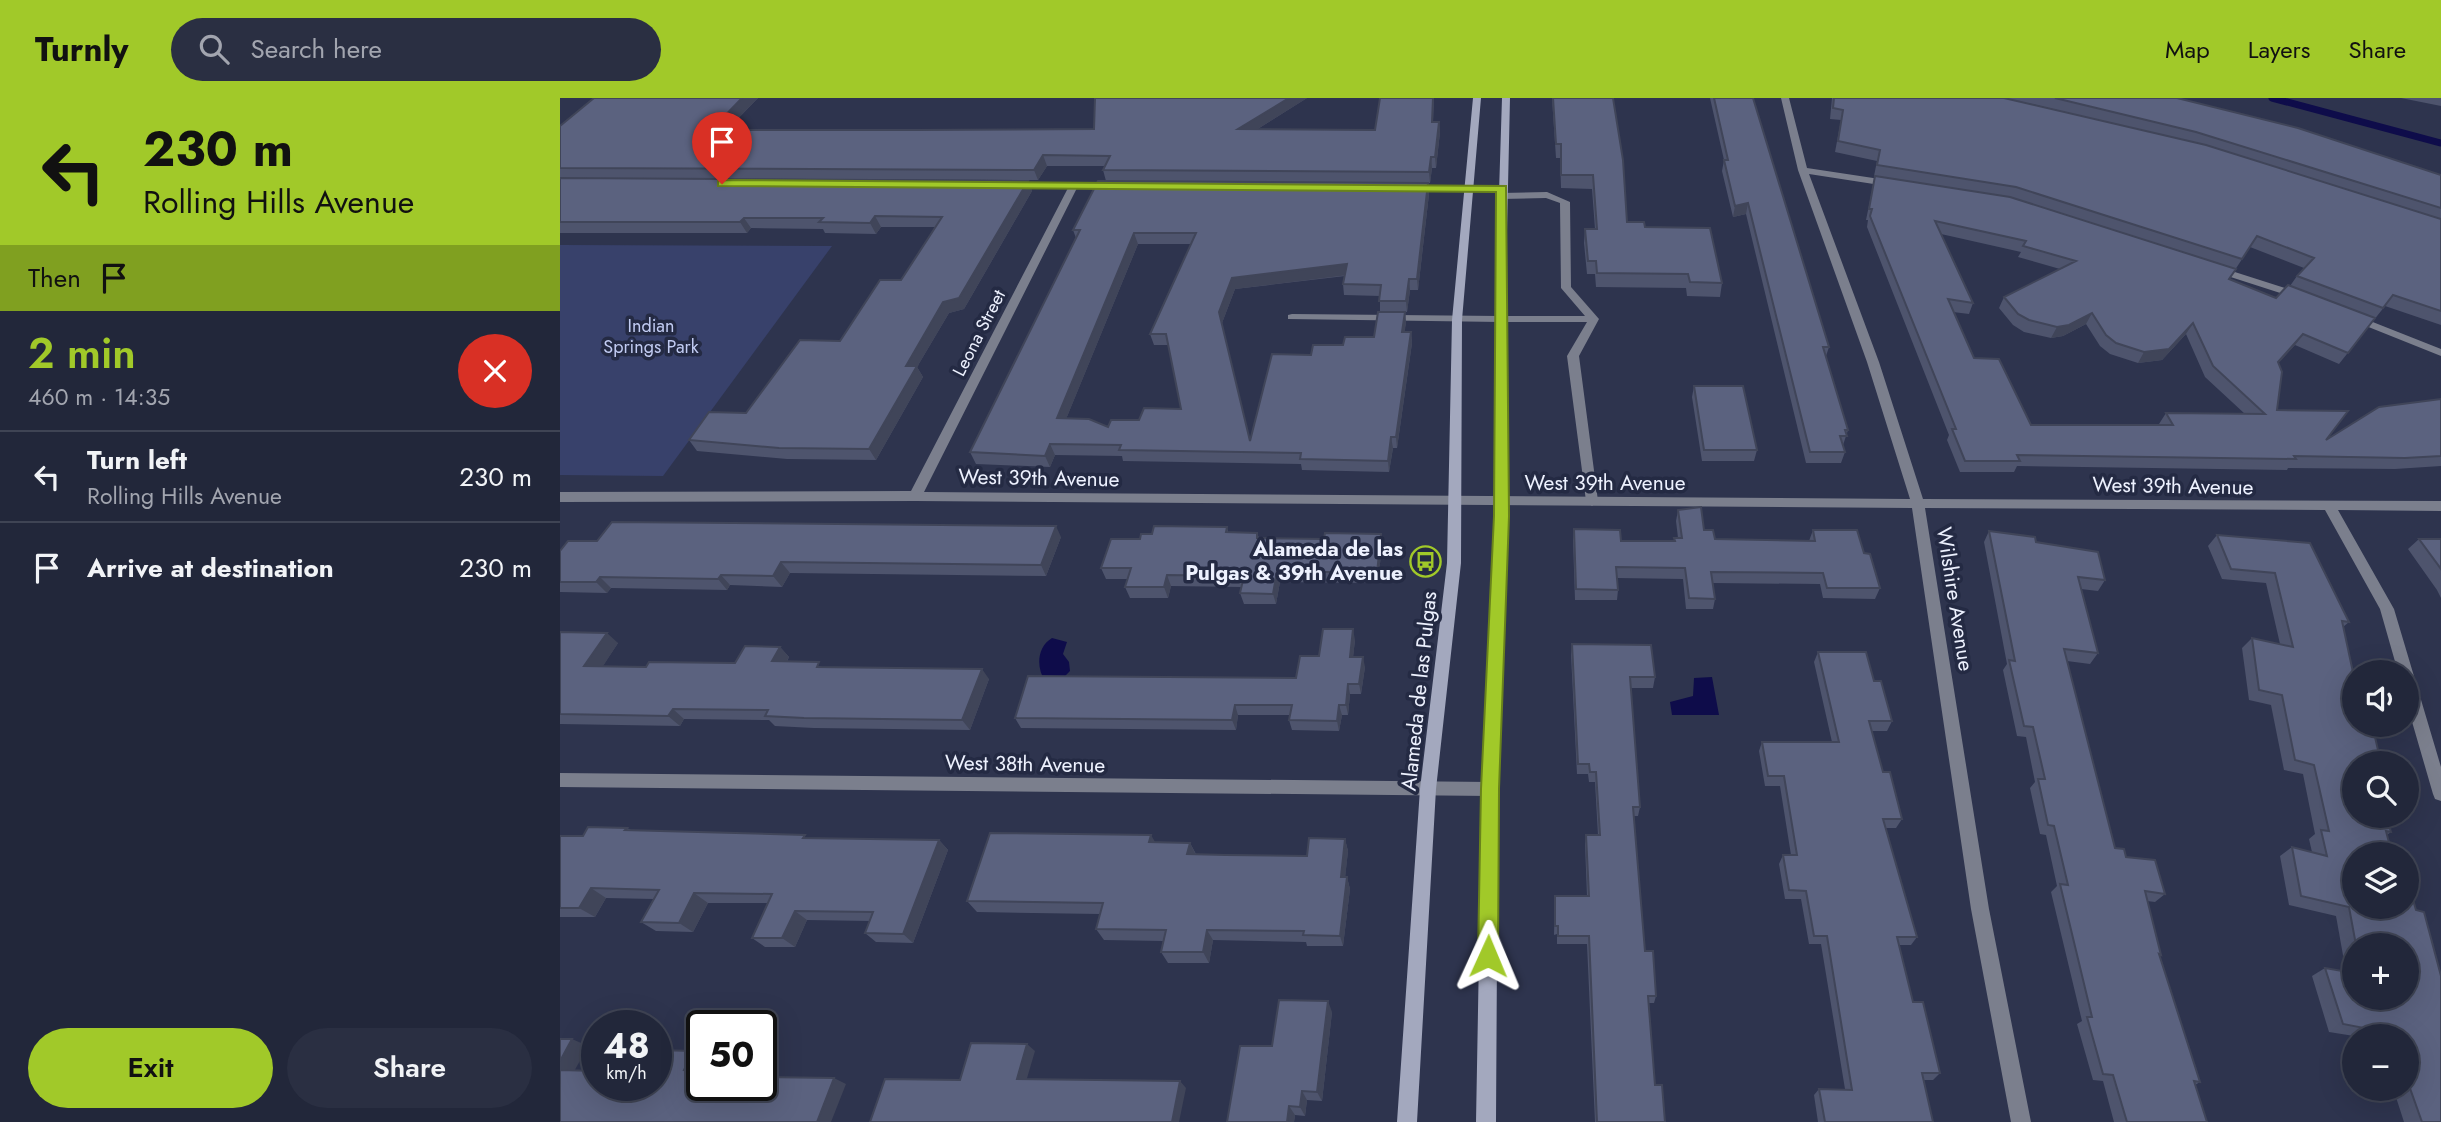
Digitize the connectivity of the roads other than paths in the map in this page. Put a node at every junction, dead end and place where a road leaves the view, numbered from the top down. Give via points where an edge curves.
1 (1477, 98) edge
2 (1506, 98) edge
3 (1785, 98) edge
4 (1803, 170) junction
5 (1004, 185) edge
6 (1899, 185) edge
7 (1074, 186) junction
8 (1129, 186) edge
9 (1402, 188) edge
10 (1466, 189) junction
11 (1502, 192) junction
12 (2202, 265) edge
13 (2305, 298) edge
14 (2342, 313) edge
15 (1292, 317) dead end
16 (1500, 319) junction
17 (1594, 319) junction
18 (1457, 320) junction
19 (2441, 353) edge
20 (915, 496) junction
21 (565, 497) edge
22 (1592, 501) junction
23 (1455, 502) junction
24 (1501, 502) junction
25 (1918, 503) junction
26 (2441, 506) edge
27 (2330, 508) junction
28 (560, 509) edge
29 (2402, 660) edge
30 (2419, 718) edge
31 (560, 780) edge
32 (1428, 789) junction
33 (1490, 789) junction
34 (2441, 794) edge
35 (1407, 1122) edge
36 (1486, 1122) edge
37 (2021, 1122) edge

1 - 10 main road, Alameda de las Pulgas
2 - 11 main road
3 - 4 street, Wilshire Avenue
4 - 6 street
4 - 25 street, Wilshire Avenue
5 - 7 street
7 - 8 street
7 - 20 street, Leona Street
9 - 10 street
10 - 11 street
10 - 18 main road, Alameda de las Pulgas
11 - 16 main road
11 - 17 street via 1547,195 1566,202 1566,288
12 - 13 street
14 - 19 street
15 - 18 street
16 - 17 street
16 - 18 street
16 - 24 main road
17 - 22 street via 1573,356
18 - 23 main road, Alameda de las Pulgas
20 - 21 street, West 39th Avenue
20 - 23 street, West 39th Avenue
21 - 28 street
22 - 24 street, West 39th Avenue
22 - 25 street, West 39th Avenue
23 - 24 street, West 39th Avenue
23 - 32 main road, Alameda de las Pulgas via 1454,564
24 - 33 main road
25 - 27 street, West 39th Avenue
25 - 37 street, Wilshire Avenue via 1980,908
26 - 27 street, West 39th Avenue
27 - 29 street via 2387,609
30 - 34 street
31 - 32 street, West 38th Avenue
32 - 33 street, West 38th Avenue
32 - 35 main road, Alameda de las Pulgas
33 - 36 main road

